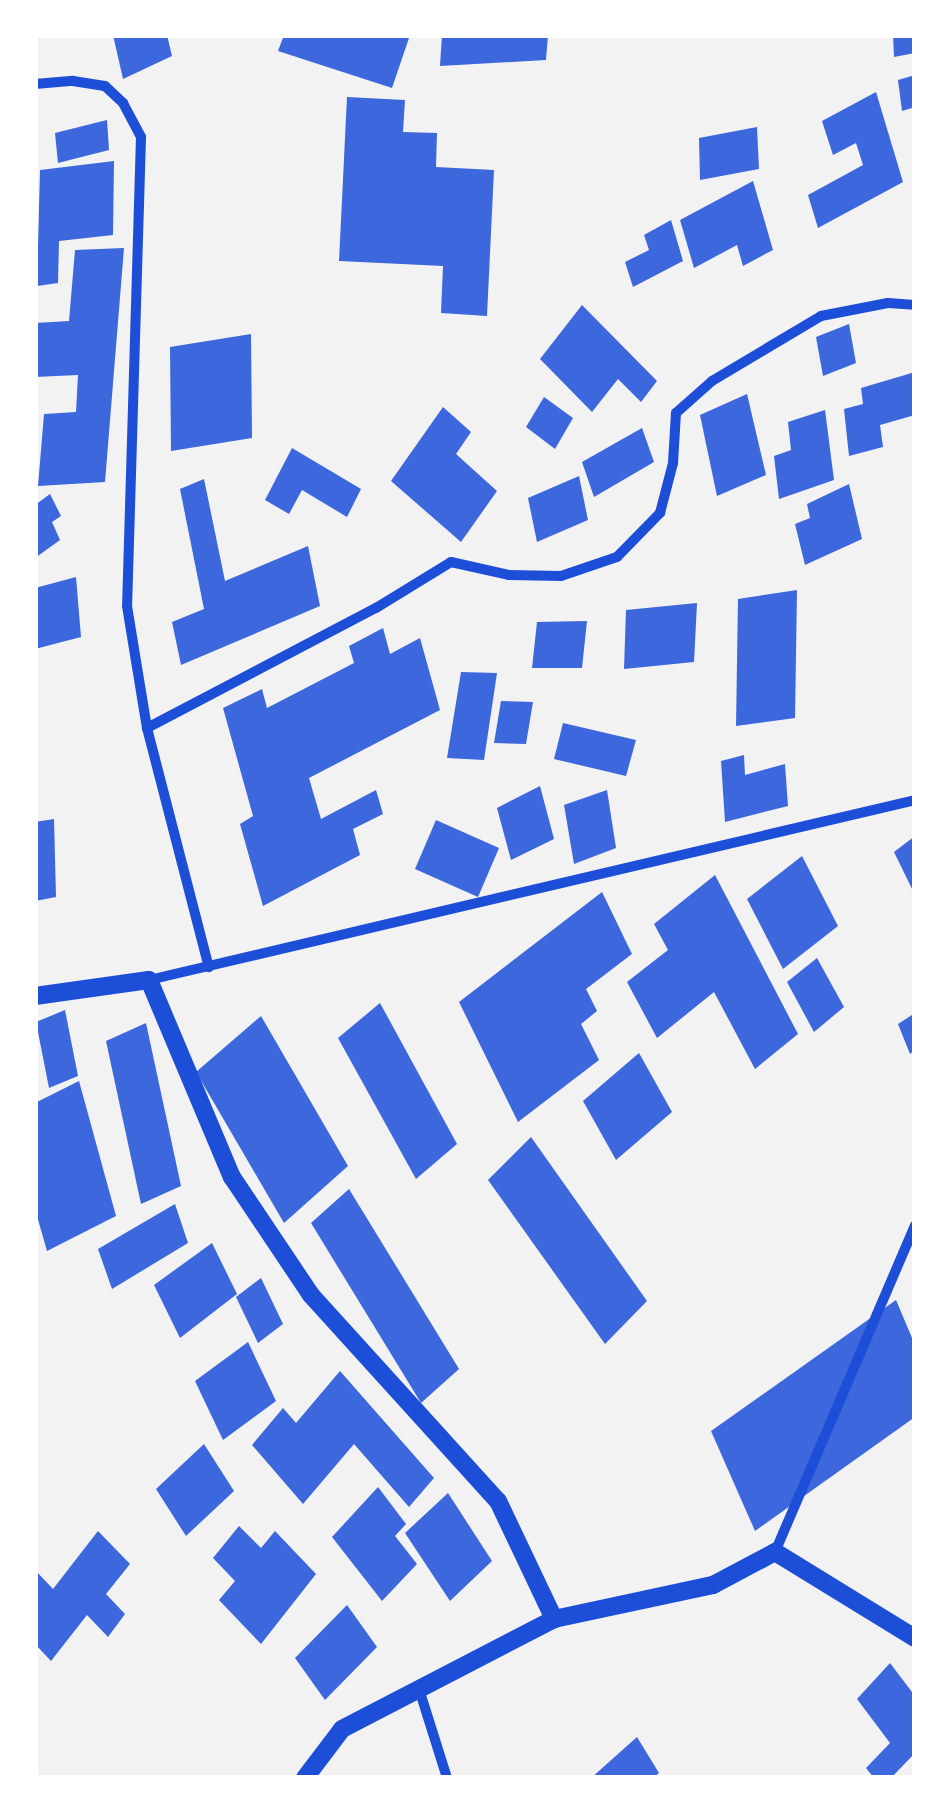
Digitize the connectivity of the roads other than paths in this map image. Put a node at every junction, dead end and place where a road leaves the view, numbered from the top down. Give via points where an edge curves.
1 (35, 84) edge
2 (915, 305) edge
3 (147, 728) junction
4 (915, 800) edge
5 (209, 967) junction
6 (149, 980) junction
7 (35, 996) edge
8 (915, 1226) edge
9 (775, 1552) junction
10 (554, 1619) junction
11 (915, 1638) edge
12 (419, 1689) junction
13 (304, 1778) edge
14 (446, 1778) edge

1 - 3 street via 105,86 141,137 127,606
2 - 3 street via 888,303 821,316 712,380 676,413 660,513 617,557 561,576 509,575 450,562
3 - 5 street
4 - 5 street
5 - 6 street
6 - 7 street
6 - 10 street via 232,1177 312,1295 498,1500
8 - 9 street
9 - 10 street via 713,1585
9 - 11 street
10 - 12 street
12 - 13 street via 342,1729
12 - 14 street

